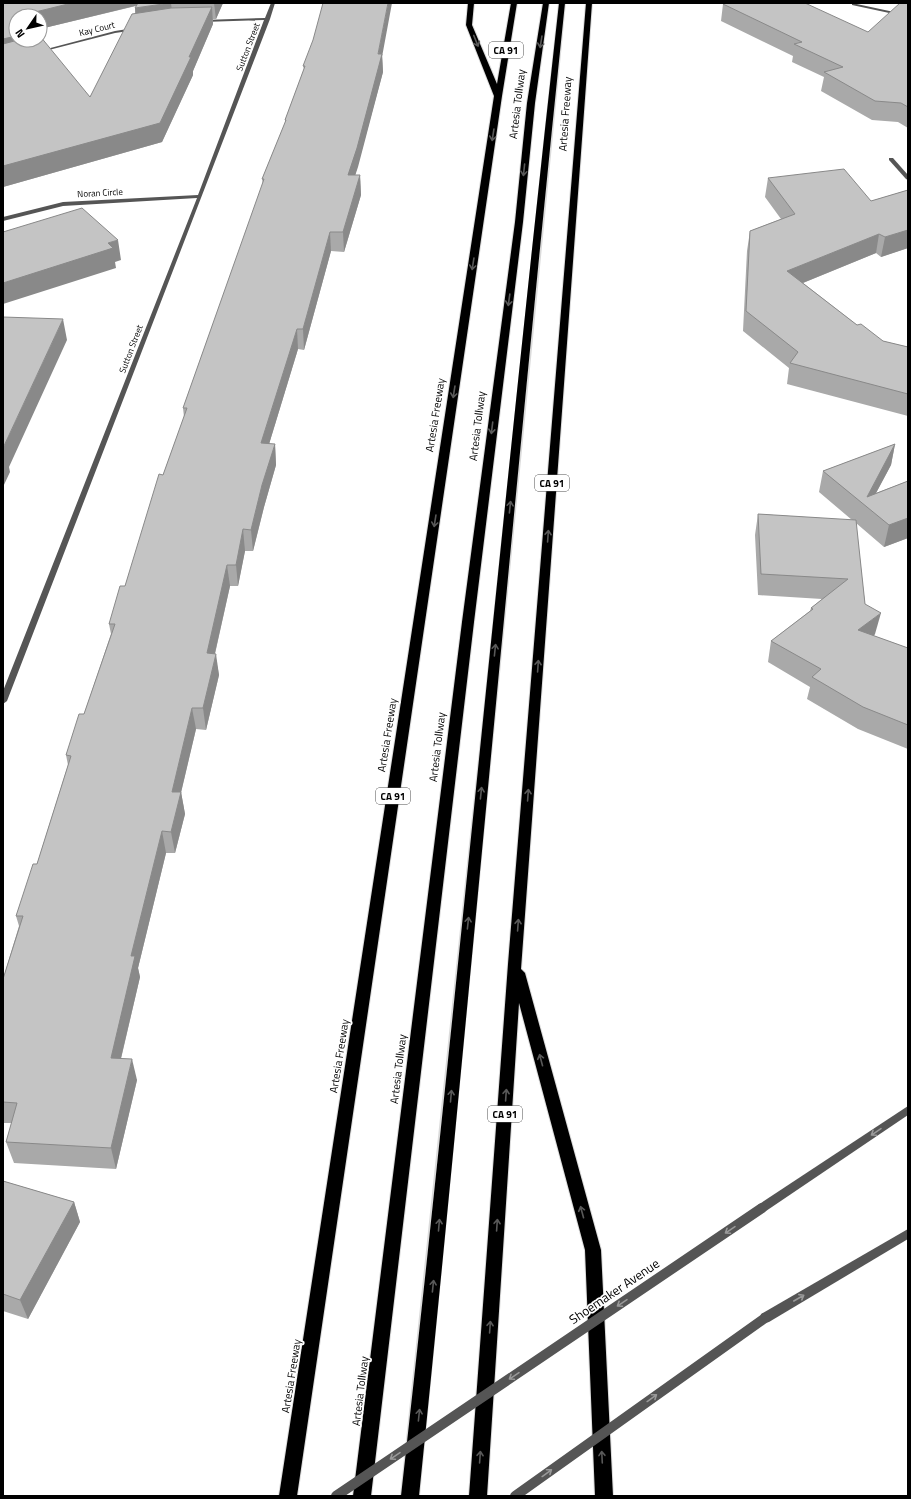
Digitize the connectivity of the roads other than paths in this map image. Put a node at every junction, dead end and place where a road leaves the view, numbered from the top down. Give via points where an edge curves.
1 (273, 3) edge
2 (471, 3) edge
3 (514, 3) edge
4 (546, 3) edge
5 (562, 3) edge
6 (589, 3) edge
7 (854, 4) edge
8 (908, 16) edge
9 (268, 19) junction
10 (197, 22) edge
11 (136, 28) edge
12 (33, 53) edge
13 (498, 96) junction
14 (891, 158) dead end
15 (908, 178) edge
16 (200, 196) junction
17 (3, 219) edge
18 (3, 701) edge
19 (515, 964) junction
20 (908, 1110) edge
21 (908, 1234) edge
22 (288, 1496) edge
23 (336, 1496) edge
24 (362, 1496) edge
25 (410, 1496) edge
26 (478, 1496) edge
27 (515, 1496) edge
28 (604, 1496) edge

1 - 9 street, Sutton Street
2 -> 13 highway via 469,25
3 - 13 highway, Artesia Freeway / CA 91
4 -> 24 highway, Artesia Tollway via 531,103 519,222
25 -> 5 highway via 529,306
19 -> 6 highway, Artesia Freeway / CA 91
7 - 8 street
9 - 10 street
9 - 16 street, Sutton Street
11 - 12 street, Kay Court
13 -> 22 highway, Artesia Freeway / CA 91
14 - 15 street
16 - 17 street, Noran Circle via 63,204
16 - 18 street, Sutton Street
26 -> 19 highway, Artesia Freeway / CA 91
28 -> 19 highway via 593,1250
20 -> 23 street, Shoemaker Avenue, bridge
27 -> 21 street, bridge via 765,1318

